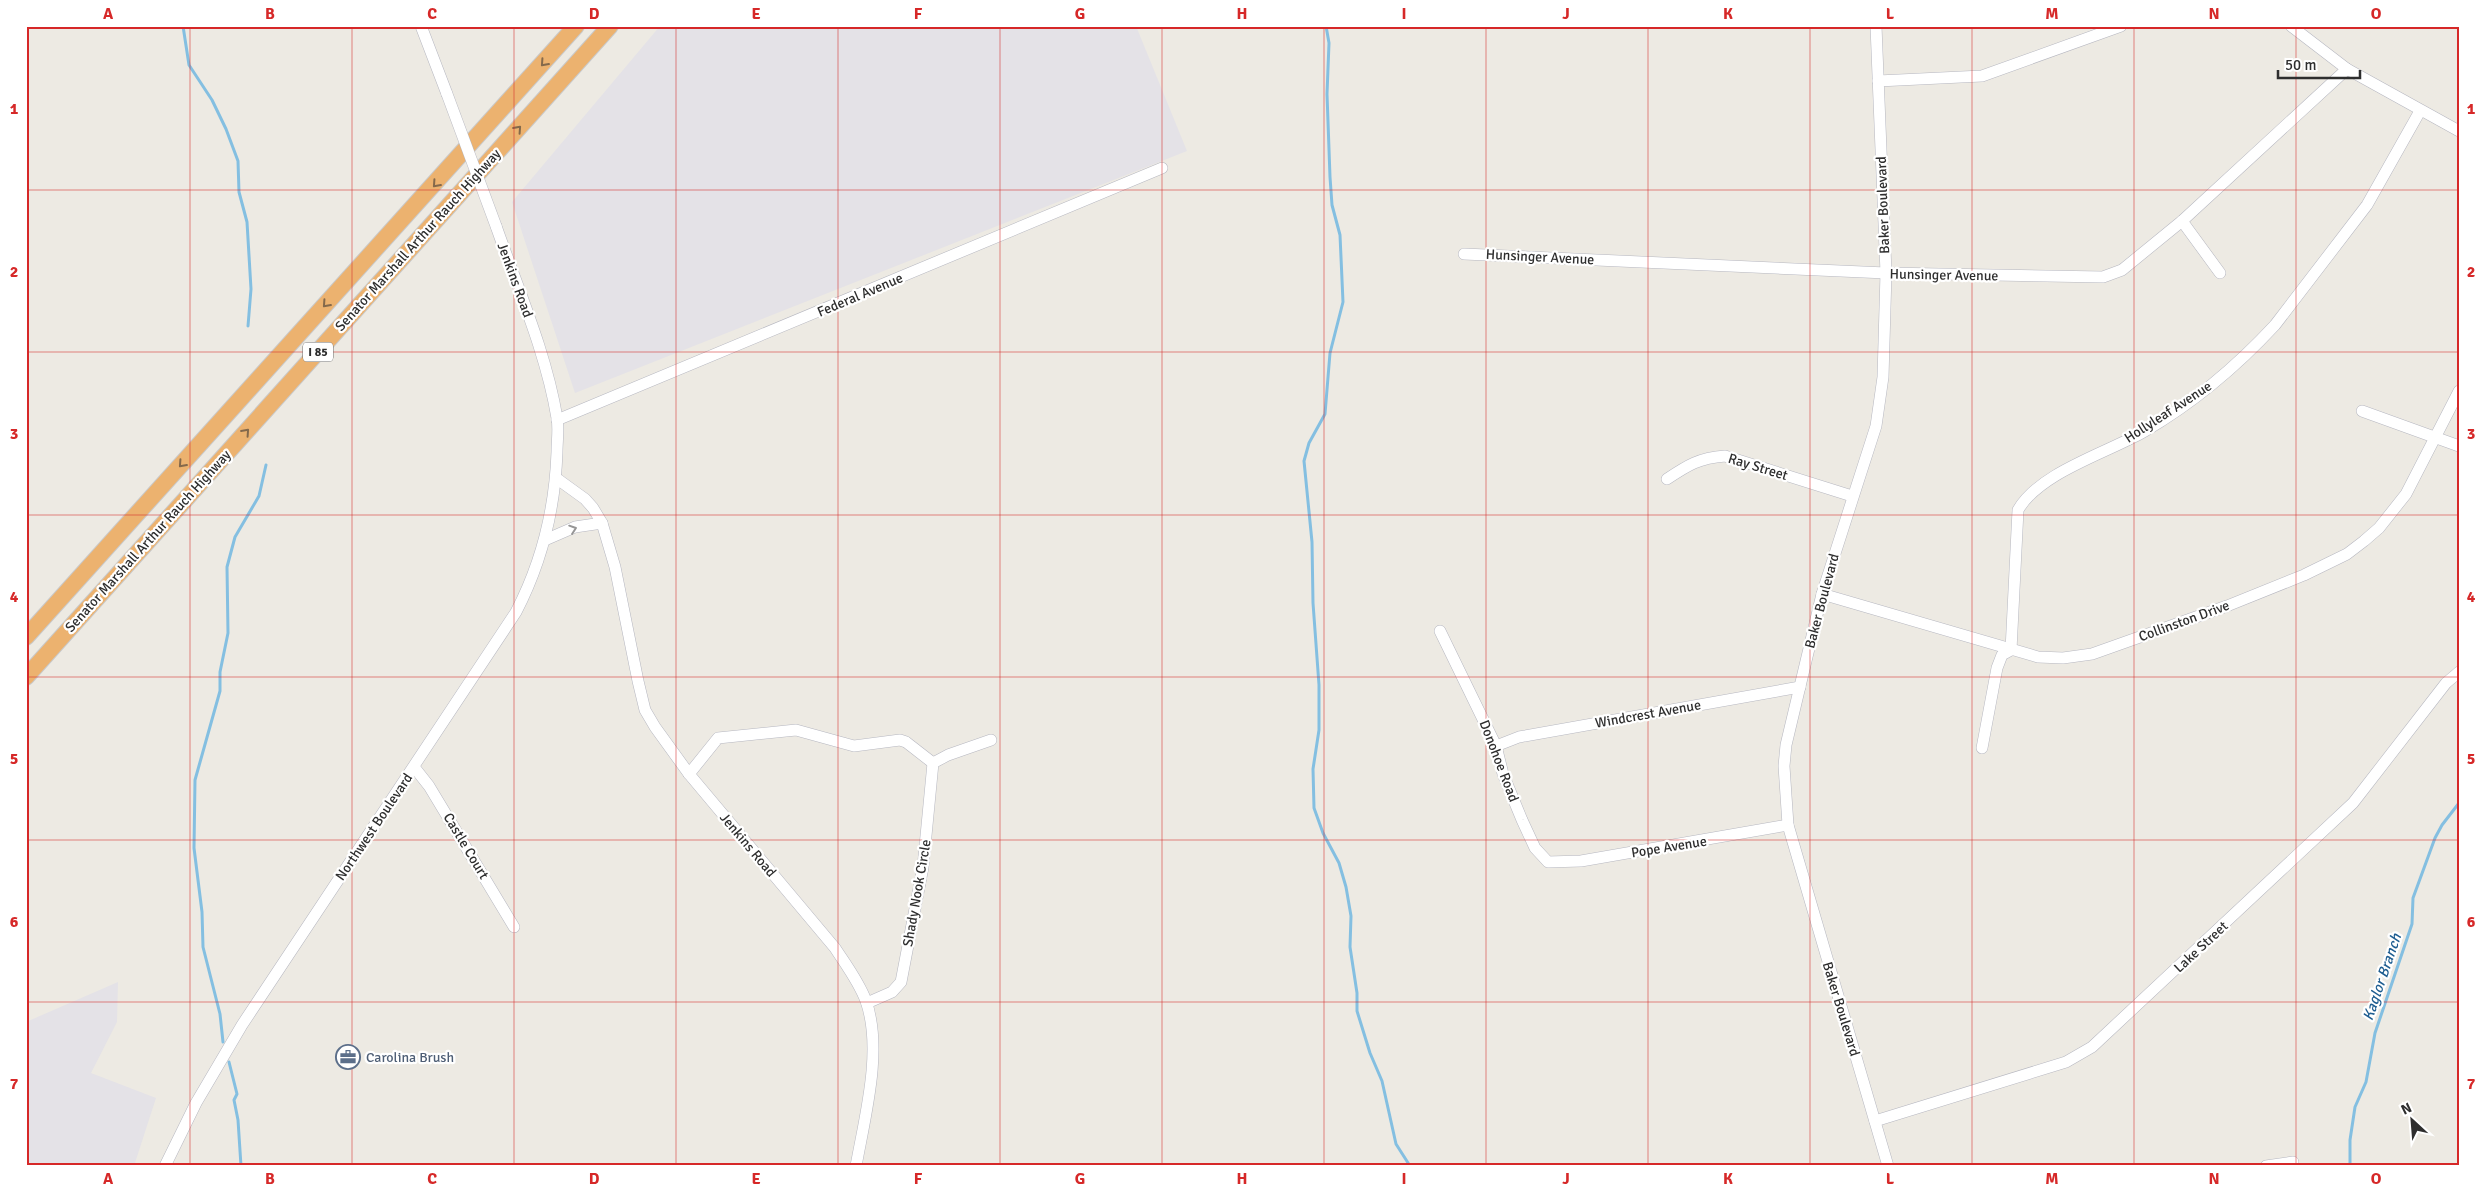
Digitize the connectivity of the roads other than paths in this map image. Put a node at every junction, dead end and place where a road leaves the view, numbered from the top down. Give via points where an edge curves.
1 (421, 26) edge
2 (576, 26) edge
3 (610, 26) edge
4 (1876, 26) edge
5 (2120, 26) edge
6 (2291, 26) edge
7 (2347, 69) junction
8 (1878, 81) junction
9 (2420, 111) junction
10 (2459, 131) edge
11 (1162, 168) dead end
12 (2182, 221) junction
13 (1464, 254) dead end
14 (1886, 273) junction
15 (2220, 273) dead end
16 (2459, 391) edge
17 (2362, 411) dead end
18 (557, 420) junction
19 (2434, 436) junction
20 (2459, 446) edge
21 (556, 478) junction
22 (1667, 479) dead end
23 (1852, 496) junction
24 (602, 523) junction
25 (545, 540) junction
26 (1822, 594) junction
27 (1440, 631) dead end
28 (26, 637) edge
29 (2010, 650) junction
30 (2459, 672) edge
31 (26, 677) edge
32 (1800, 687) junction
33 (990, 740) dead end
34 (1496, 746) junction
35 (1982, 748) dead end
36 (933, 763) junction
37 (414, 767) junction
38 (689, 774) junction
39 (1788, 825) junction
40 (1548, 862) joint
41 (514, 927) dead end
42 (867, 1003) junction
43 (1875, 1121) junction
44 (2294, 1162) dead end
45 (165, 1166) edge
46 (856, 1166) edge
47 (1888, 1166) edge
48 (2266, 1166) edge

1 - 18 street, Jenkins Road, bridge via 540,350
2 -> 28 highway, Senator Marshall Arthur Rauch Highway / I 85
31 -> 3 highway, Senator Marshall Arthur Rauch Highway / I 85
4 - 8 street, Baker Boulevard
5 - 8 street via 1982,76
6 - 7 street
7 - 9 street
7 - 12 street, Hunsinger Avenue
8 - 14 street, Baker Boulevard
9 - 10 street
9 - 29 street, Hollyleaf Avenue via 2367,205 2258,344 2181,408 2146,430 2043,483 2026,496 2018,510
11 - 18 street, Federal Avenue
12 - 14 street, Hunsinger Avenue via 2122,270 2103,277
12 - 15 street
13 - 14 street, Hunsinger Avenue
14 - 23 street, Baker Boulevard via 1886,345 1877,416
16 - 19 street, Collinston Drive
17 - 19 street
18 - 21 street, Jenkins Road
19 - 20 street
19 - 29 street, Collinston Drive via 2396,509 2347,554 2227,606 2092,654 2046,658
21 - 24 street, Jenkins Road via 585,500
21 - 25 street, Northwest Boulevard
22 - 23 street, Ray Street via 1705,457 1725,456
23 - 26 street, Baker Boulevard
25 -> 24 street via 575,527
24 - 38 street, Jenkins Road via 615,567 645,710
25 - 37 street, Northwest Boulevard via 516,612
26 - 29 street, Collinston Drive
26 - 32 street, Baker Boulevard
27 - 34 street, Donohoe Road
29 - 35 street via 2002,655 1997,668
30 - 43 street, Lake Street via 2446,683 2353,803 2092,1047 2066,1062
32 - 34 street, Windcrest Avenue via 1519,737
32 - 39 street, Baker Boulevard via 1784,766
33 - 36 street
34 - 40 street, Donohoe Road via 1503,774 1522,820 1535,848
36 - 38 street via 900,740 854,746 796,730 718,738
36 - 42 street, Shady Nook Circle via 923,867 900,982 892,992
37 - 41 street, Castle Court via 429,786
37 - 45 street, Northwest Boulevard via 238,1031 196,1103
38 - 42 street, Jenkins Road via 835,948
39 - 40 street, Pope Avenue via 1590,859
39 - 43 street, Baker Boulevard
42 - 46 street, Jenkins Road via 872,1051 870,1083
43 - 47 street, Baker Boulevard
44 - 48 street

